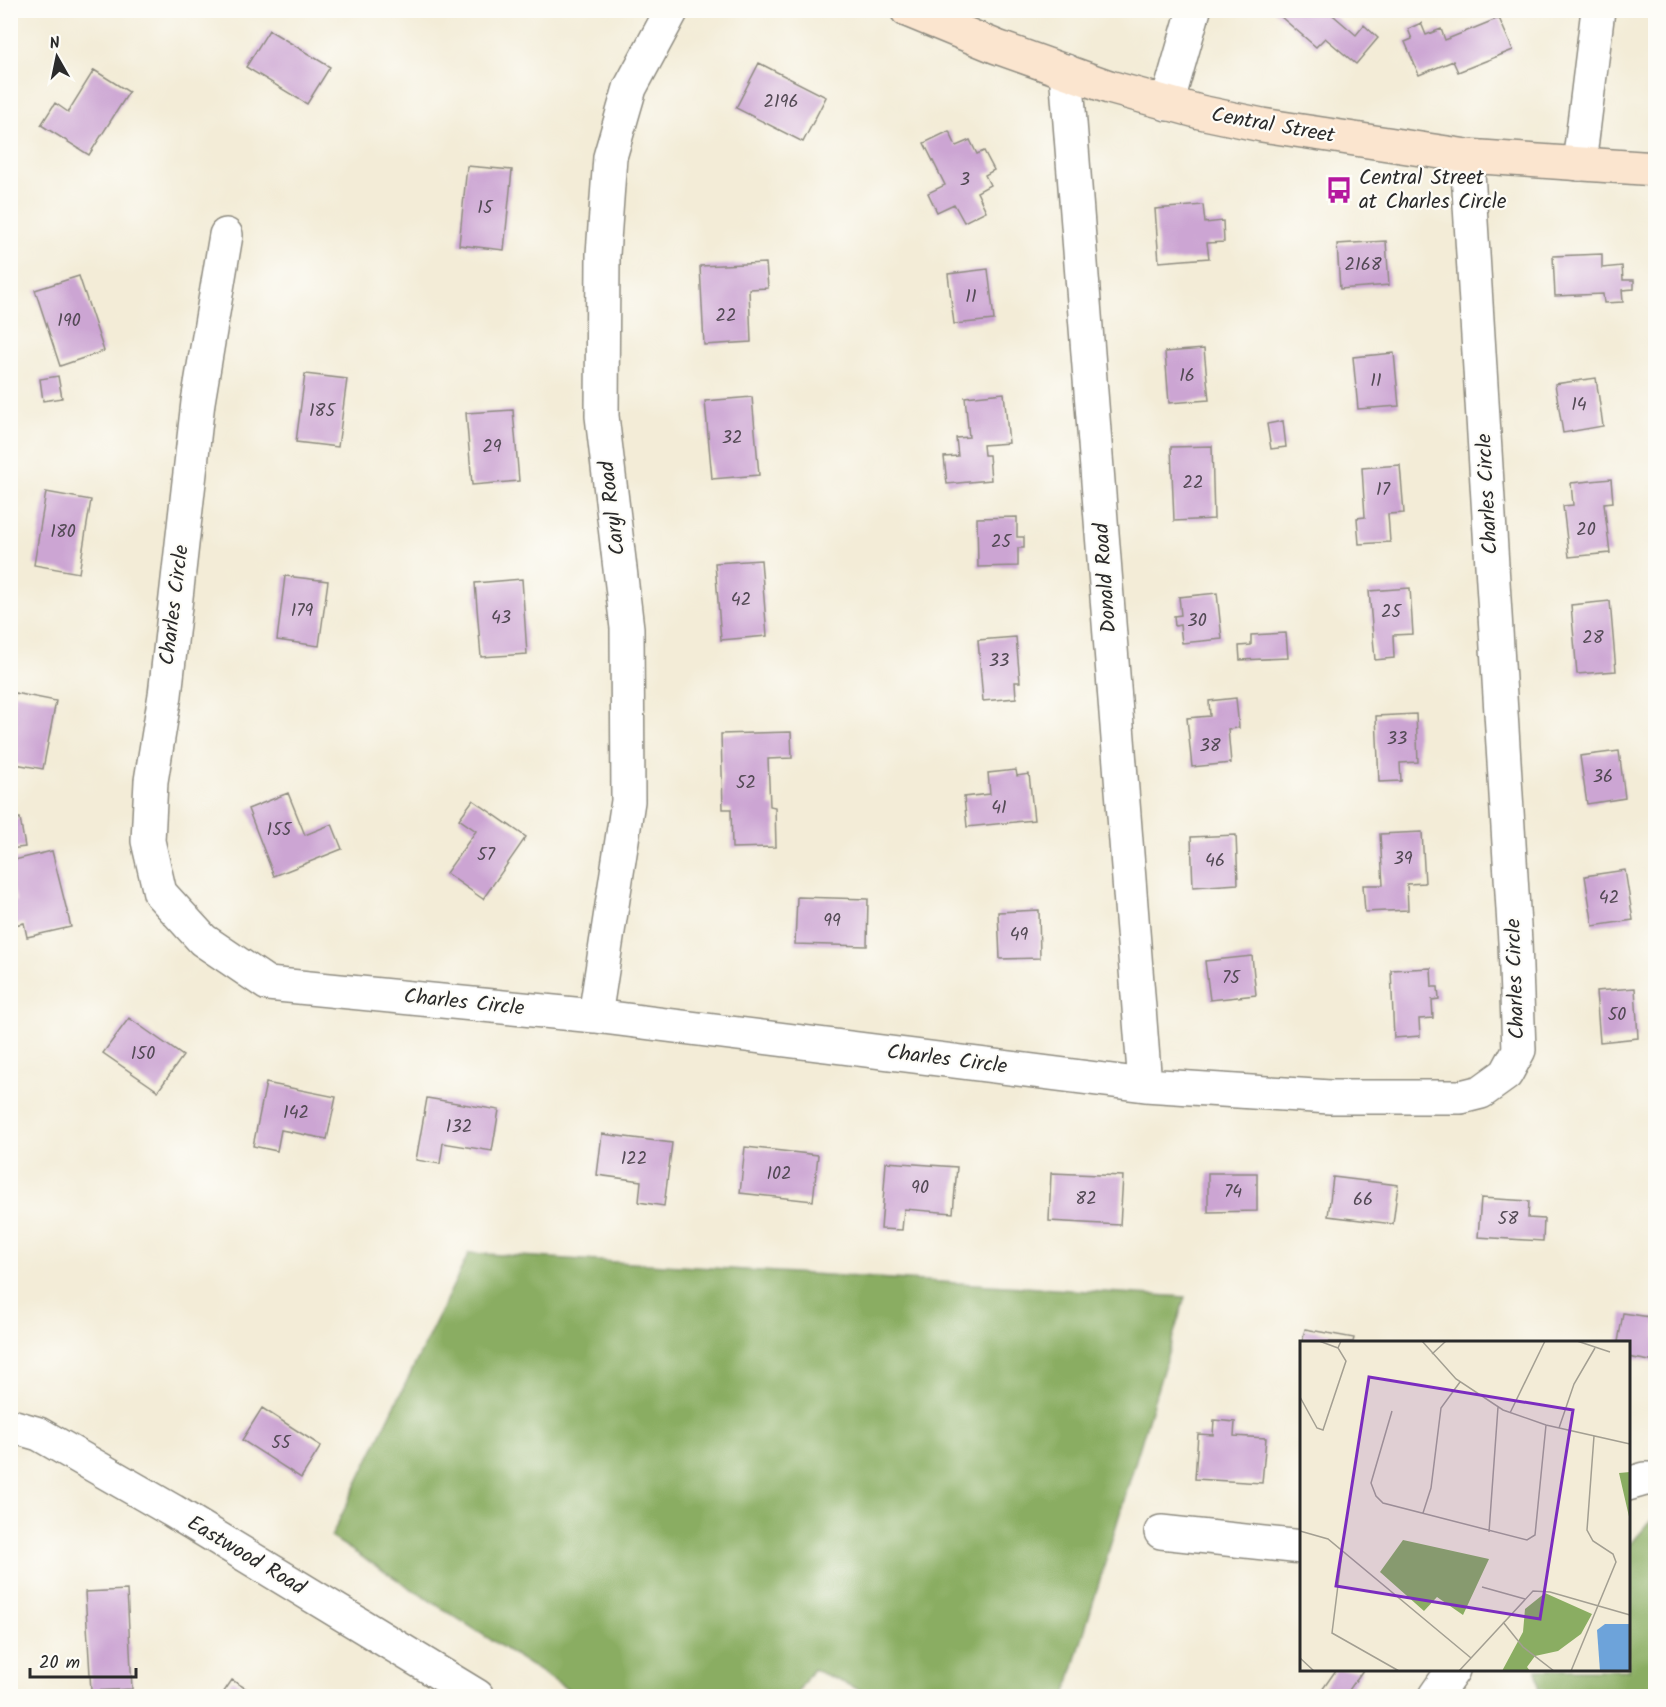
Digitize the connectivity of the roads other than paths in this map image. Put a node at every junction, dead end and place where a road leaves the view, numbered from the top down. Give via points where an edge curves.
1 (672, 10) edge
2 (907, 10) edge
3 (1194, 10) edge
4 (1598, 10) edge
5 (1066, 71) junction
6 (1167, 104) junction
7 (1467, 156) junction
8 (1579, 164) junction
9 (1656, 169) edge
10 (226, 235) dead end
11 (595, 1016) junction
12 (1145, 1085) junction
13 (10, 1429) edge
14 (1656, 1479) edge
15 (1630, 1484) edge
16 (1161, 1532) dead end
17 (1300, 1547) edge
18 (1452, 1671) edge
19 (477, 1696) edge
20 (1435, 1696) edge

1 - 11 street, Caryl Road via 630,88 610,157 603,254 602,416 627,628 627,801
2 - 5 main road, Central Street
3 - 6 street
4 - 8 street
5 - 6 main road, Central Street
5 - 12 street, Donald Road
6 - 7 main road, Central Street via 1262,125
7 - 8 main road, Central Street
7 - 12 street, Charles Circle via 1519,1050 1506,1074 1481,1092 1461,1097 1330,1098
8 - 9 main road, Central Street
10 - 11 street, Charles Circle via 198,402 165,695 151,781 148,841 160,893 203,940 268,984
11 - 12 street, Charles Circle
13 - 19 street, Eastwood Road via 39,1434
14 - 15 street
16 - 17 street
18 - 20 street

